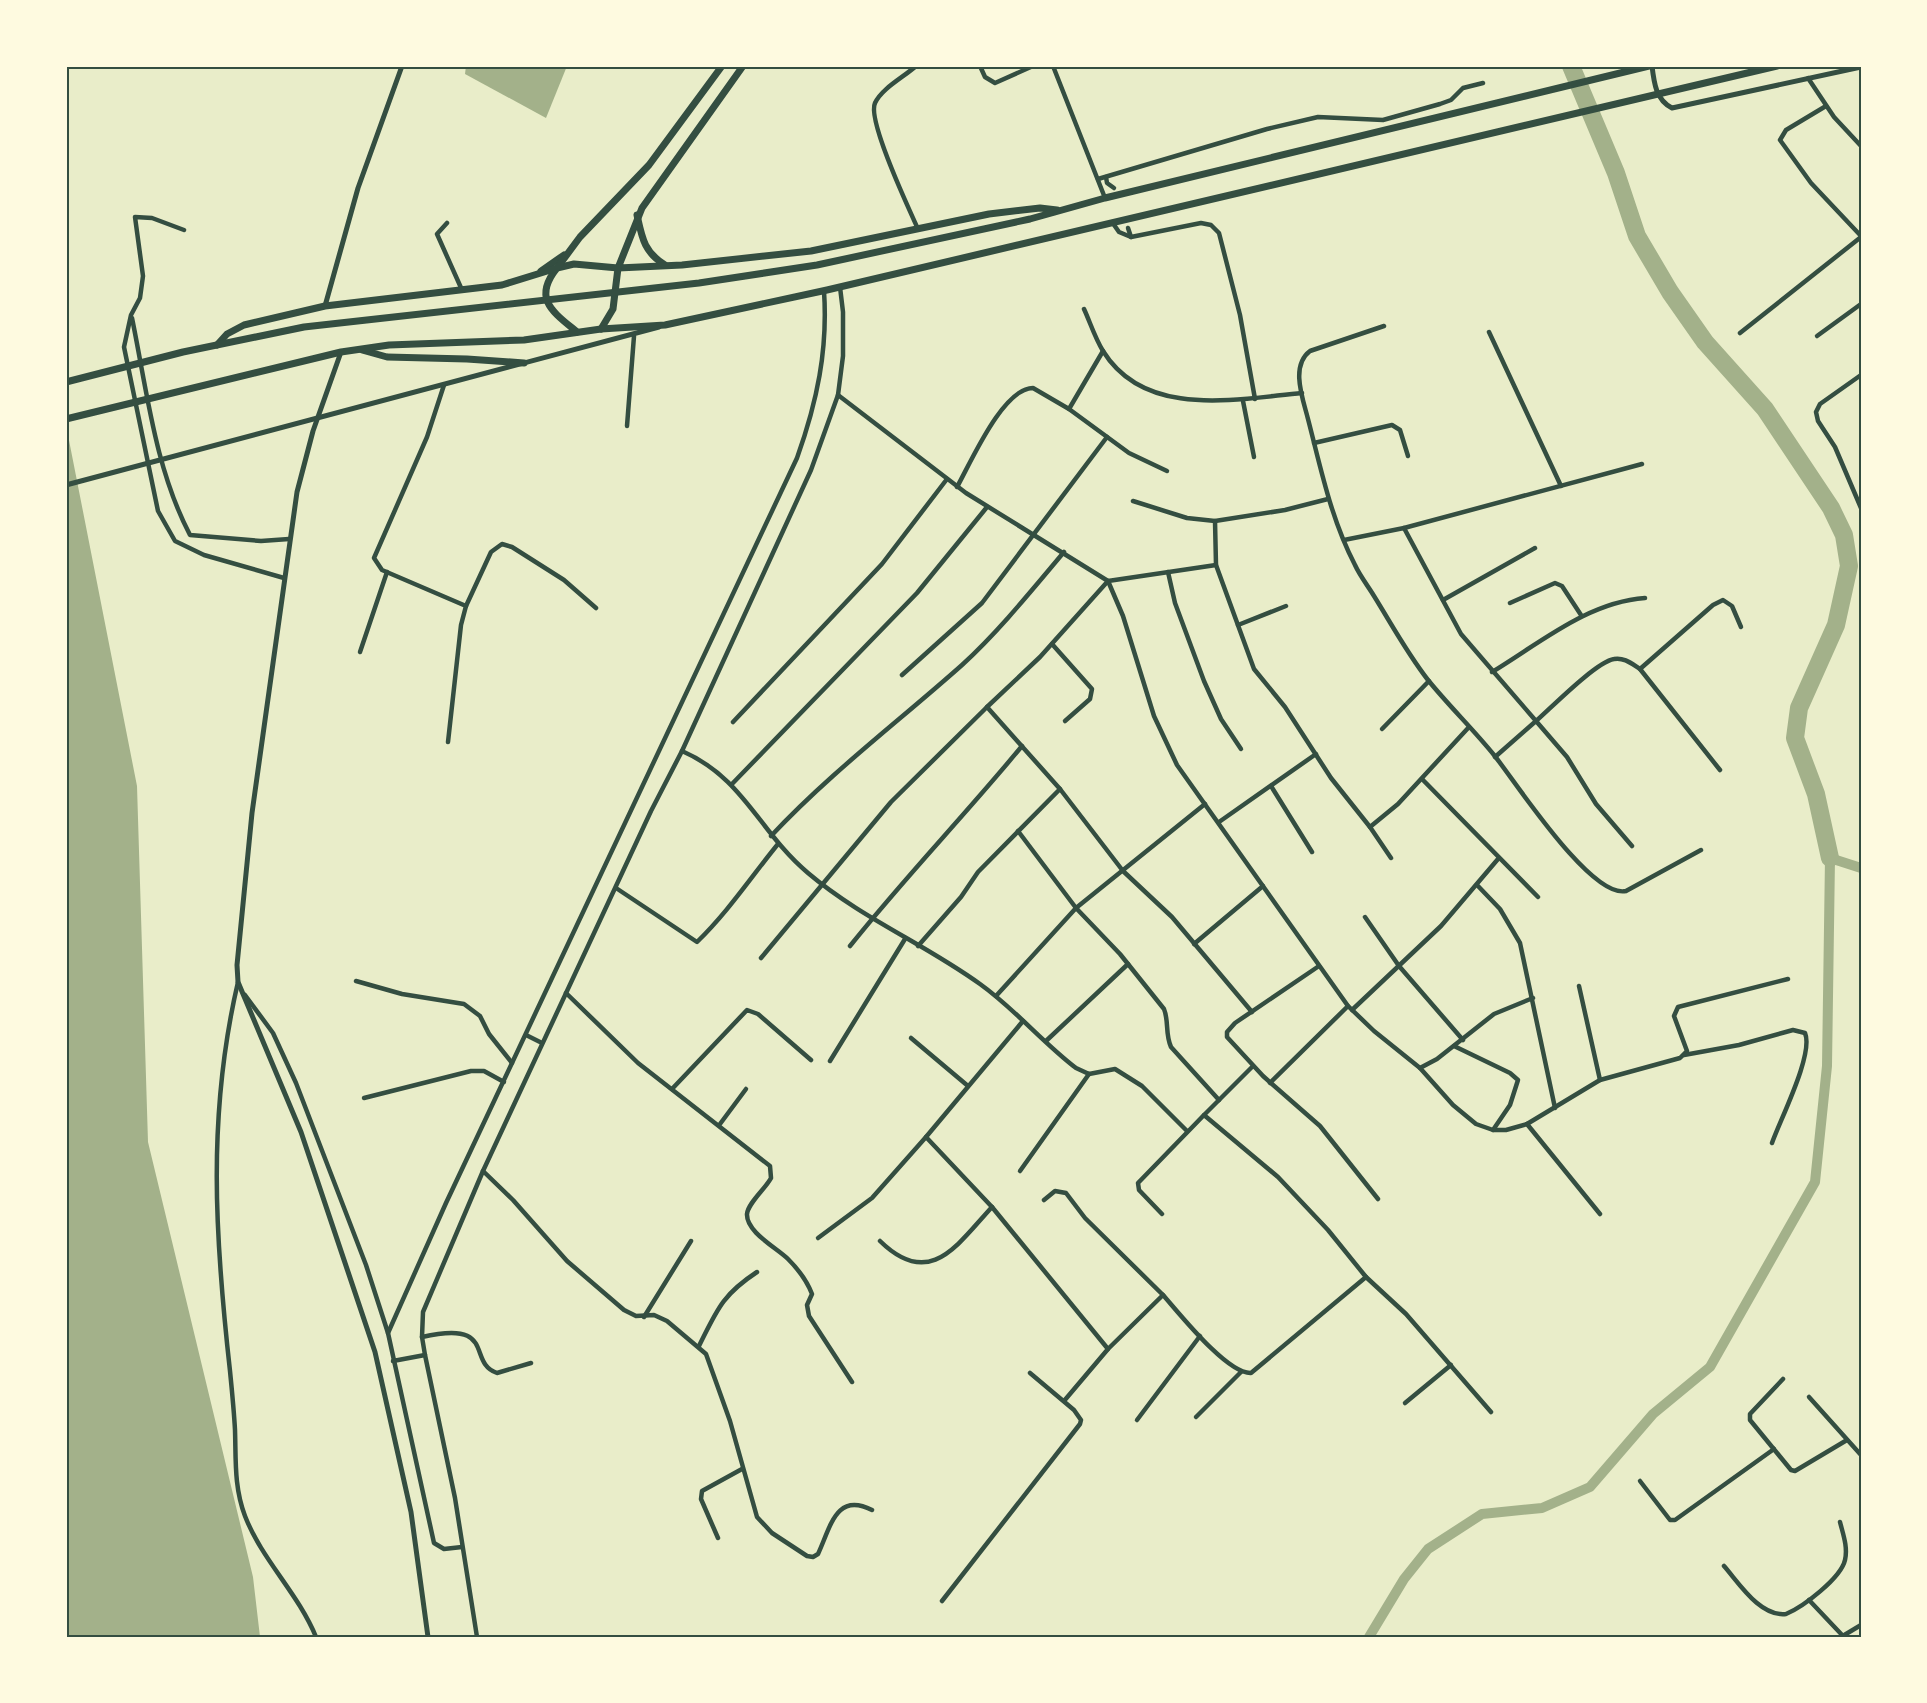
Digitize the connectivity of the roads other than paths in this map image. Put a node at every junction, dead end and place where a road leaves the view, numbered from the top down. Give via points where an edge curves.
1 (402, 66) edge
2 (722, 66) edge
3 (916, 66) edge
4 (980, 66) edge
5 (1033, 66) edge
6 (1053, 66) edge
7 (1651, 66) edge
8 (1777, 66) edge
9 (1861, 67) edge
10 (741, 68) edge
11 (1808, 78) junction
12 (1483, 83) dead end
13 (1826, 106) junction
14 (1861, 146) edge
15 (1106, 177) junction
16 (1098, 179) junction
17 (1114, 189) dead end
18 (1105, 198) junction
19 (1060, 211) junction
20 (637, 215) junction
21 (1112, 222) junction
22 (447, 223) dead end
23 (1128, 228) dead end
24 (184, 230) dead end
25 (918, 230) junction
26 (1131, 237) junction
27 (1861, 237) edge
28 (573, 248) junction
29 (665, 265) junction
30 (557, 268) junction
31 (618, 268) junction
32 (529, 278) junction
33 (839, 287) junction
34 (462, 290) junction
35 (826, 290) junction
36 (1861, 304) edge
37 (326, 306) junction
38 (1084, 309) dead end
39 (131, 315) junction
40 (665, 325) junction
41 (1384, 326) dead end
42 (602, 329) junction
43 (577, 332) junction
44 (1489, 332) dead end
45 (1740, 333) dead end
46 (634, 336) junction
47 (1817, 336) dead end
48 (217, 345) junction
49 (358, 349) junction
50 (1103, 351) junction
51 (341, 352) junction
52 (524, 363) junction
53 (1861, 375) edge
54 (66, 382) edge
55 (444, 385) junction
56 (1302, 393) junction
57 (838, 395) junction
58 (1255, 399) junction
59 (1243, 400) junction
60 (1069, 409) junction
61 (321, 415) junction
62 (66, 419) edge
63 (627, 426) dead end
64 (1107, 437) junction
65 (1314, 443) junction
66 (1408, 456) dead end
67 (1254, 457) dead end
68 (1642, 464) dead end
69 (1167, 471) dead end
70 (947, 479) junction
71 (66, 485) edge
72 (957, 486) junction
73 (1562, 486) junction
74 (1328, 499) junction
75 (1133, 501) dead end
76 (987, 507) junction
77 (1861, 508) edge
78 (1215, 521) junction
79 (1404, 528) junction
80 (1032, 534) junction
81 (289, 539) junction
82 (1344, 540) junction
83 (1535, 548) dead end
84 (1064, 552) junction
85 (1216, 566) junction
86 (387, 572) junction
87 (1168, 572) junction
88 (284, 578) junction
89 (1108, 581) junction
90 (1646, 598) dead end
91 (1443, 600) junction
92 (1510, 603) dead end
93 (466, 606) junction
94 (1286, 606) dead end
95 (596, 608) dead end
96 (1581, 615) junction
97 (1238, 625) junction
98 (1741, 627) dead end
99 (1052, 644) junction
100 (360, 652) dead end
101 (1640, 669) junction
102 (1492, 672) junction
103 (902, 675) dead end
104 (1429, 681) junction
105 (987, 707) junction
106 (1065, 721) dead end
107 (1536, 721) junction
108 (733, 722) dead end
109 (1469, 727) junction
110 (1382, 729) dead end
111 (448, 742) dead end
112 (1022, 746) junction
113 (1241, 749) dead end
114 (682, 751) junction
115 (1316, 754) junction
116 (1495, 757) junction
117 (1720, 770) dead end
118 (1422, 779) junction
119 (732, 784) junction
120 (1271, 786) junction
121 (1060, 789) junction
122 (1205, 804) junction
123 (1219, 822) junction
124 (1370, 827) junction
125 (1018, 831) junction
126 (771, 836) junction
127 (778, 844) junction
128 (1632, 846) dead end
129 (1701, 850) dead end
130 (1312, 852) dead end
131 (1391, 858) dead end
132 (1498, 859) junction
133 (1123, 871) junction
134 (823, 885) junction
135 (1263, 886) junction
136 (1478, 886) junction
137 (616, 888) junction
138 (1538, 897) dead end
139 (1076, 908) junction
140 (1365, 917) dead end
141 (872, 918) junction
142 (905, 939) junction
143 (1194, 944) junction
144 (850, 946) dead end
145 (918, 946) junction
146 (761, 958) dead end
147 (1128, 964) junction
148 (1319, 966) junction
149 (1399, 966) junction
150 (1788, 979) dead end
151 (356, 981) dead end
152 (238, 982) junction
153 (1579, 986) dead end
154 (242, 992) junction
155 (566, 993) junction
156 (996, 996) junction
157 (1533, 998) junction
158 (1350, 1008) junction
159 (1252, 1012) junction
160 (1023, 1021) junction
161 (526, 1035) junction
162 (911, 1038) dead end
163 (1463, 1040) junction
164 (1046, 1041) junction
165 (542, 1044) junction
166 (1454, 1046) junction
167 (1684, 1055) junction
168 (811, 1060) dead end
169 (830, 1060) dead end
170 (512, 1063) junction
171 (1252, 1066) junction
172 (1420, 1068) junction
173 (1089, 1074) junction
174 (1600, 1080) junction
175 (504, 1082) junction
176 (1270, 1083) junction
177 (968, 1086) junction
178 (672, 1089) junction
179 (746, 1089) dead end
180 (364, 1098) dead end
181 (1219, 1100) junction
182 (1555, 1108) junction
183 (1204, 1115) junction
184 (720, 1124) junction
185 (1527, 1124) junction
186 (1493, 1130) junction
187 (1187, 1131) junction
188 (926, 1137) junction
189 (1772, 1143) dead end
190 (483, 1171) junction
191 (1020, 1171) dead end
192 (1378, 1199) dead end
193 (1044, 1200) dead end
194 (992, 1207) junction
195 (1162, 1214) dead end
196 (1600, 1214) dead end
197 (818, 1238) dead end
198 (691, 1241) dead end
199 (880, 1241) dead end
200 (757, 1272) dead end
201 (1365, 1277) junction
202 (1163, 1295) junction
203 (644, 1317) junction
204 (388, 1334) junction
205 (1200, 1336) junction
206 (422, 1337) junction
207 (699, 1347) junction
208 (1108, 1349) junction
209 (425, 1355) junction
210 (393, 1360) junction
211 (531, 1363) dead end
212 (1451, 1365) junction
213 (1241, 1372) junction
214 (1030, 1373) dead end
215 (1783, 1379) dead end
216 (852, 1382) dead end
217 (1809, 1397) dead end
218 (1064, 1401) junction
219 (1405, 1404) dead end
220 (1491, 1412) dead end
221 (1196, 1417) dead end
222 (1137, 1420) dead end
223 (1847, 1440) junction
224 (1774, 1449) junction
225 (1861, 1455) edge
226 (742, 1469) junction
227 (1640, 1481) dead end
228 (873, 1510) dead end
229 (1840, 1522) dead end
230 (718, 1538) dead end
231 (459, 1547) junction
232 (1724, 1566) dead end
233 (1809, 1600) junction
234 (942, 1601) dead end
235 (1861, 1625) edge
236 (1842, 1636) edge
237 (316, 1637) edge
238 (428, 1637) edge
239 (477, 1637) edge

1 - 37 street via 358,188
2 - 28 highway via 649,165
3 - 25 street via 880,96 873,110
4 - 5 street via 985,77 994,83
6 - 16 street
7 - 11 street via 1663,104 1672,108
7 - 18 highway
8 - 21 highway
9 - 11 street
10 - 20 highway
11 - 13 street
12 - 15 street via 1463,88 1451,100 1383,120 1318,117
13 - 14 street
13 - 27 street via 1786,130 1780,140 1811,183
15 - 16 street
15 - 17 street
16 - 18 street
18 - 19 highway
19 - 25 highway via 1022,209
19 - 48 highway via 817,265 699,283 327,323
20 - 29 highway via 643,243
20 - 31 highway
21 - 26 street via 1119,232
21 - 33 highway
22 - 34 street via 437,234
23 - 26 street
24 - 39 street via 152,218 135,217 143,276 140,298
25 - 29 highway via 811,251
26 - 58 street via 1201,223 1220,232
27 - 45 street
28 - 30 highway
28 - 32 highway
29 - 31 highway
30 - 31 highway via 573,264
30 - 32 highway
30 - 43 highway via 547,283 547,303
31 - 42 highway via 613,309
32 - 34 highway
33 - 35 highway
33 - 57 street via 843,356
34 - 37 highway
35 - 40 highway
35 - 161 street via 823,364 813,412 797,458
36 - 47 street
37 - 48 highway via 244,325
38 - 50 street
39 - 81 street via 156,442 173,503 190,535 261,541
39 - 88 street via 124,347 158,511 175,541 204,555
40 - 42 highway
40 - 46 street
41 - 56 street via 1305,354 1299,367
42 - 43 highway
43 - 49 highway via 524,340
44 - 73 street
46 - 52 street
46 - 63 street
48 - 54 highway
49 - 51 highway
49 - 52 highway via 387,357
50 - 59 street via 1152,392 1201,401
50 - 60 street
51 - 61 street
51 - 62 highway
52 - 55 street
53 - 77 street via 1820,404 1816,412
55 - 61 street
55 - 86 street via 427,437 376,552 375,562
56 - 58 street
56 - 65 street
57 - 70 street
57 - 114 street via 811,470
58 - 59 street
59 - 67 street
60 - 64 street
60 - 72 street via 1034,388 1017,393 1000,412
61 - 71 street
61 - 81 street via 297,492
64 - 69 street via 1129,453
64 - 80 street
65 - 66 street via 1392,425 1400,430
65 - 74 street
68 - 73 street
70 - 72 street
70 - 108 street via 882,564
72 - 76 street
73 - 79 street
74 - 78 street
74 - 82 street
75 - 78 street via 1187,518
76 - 80 street
76 - 119 street via 917,593
78 - 85 street
79 - 82 street
79 - 91 street
80 - 84 street
80 - 103 street via 973,613
81 - 88 street
82 - 104 street via 1355,567
83 - 91 street
84 - 89 street
84 - 126 street via 964,663 869,742
85 - 87 street
85 - 97 street
86 - 93 street
86 - 100 street
87 - 89 street
87 - 113 street via 1175,603 1204,681 1221,719
88 - 152 street via 244,884
89 - 99 street
89 - 122 street via 1154,716 1177,765
90 - 96 street via 1626,599
91 - 102 street via 1461,634
92 - 96 street via 1555,583 1562,586
93 - 95 street via 491,552 502,544 564,580
93 - 111 street
94 - 97 street
96 - 102 street
97 - 115 street via 1254,669
98 - 101 street via 1732,606 1724,600 1713,605
99 - 105 street
99 - 106 street via 1092,689 1090,699
101 - 107 street via 1623,659 1607,661
101 - 117 street
102 - 107 street
104 - 109 street
104 - 110 street
105 - 112 street
105 - 134 street via 891,802
107 - 116 street
107 - 128 street
109 - 116 street
109 - 118 street
112 - 121 street
112 - 141 street
114 - 119 street
114 - 137 street
115 - 120 street
115 - 124 street
116 - 129 street via 1561,843 1615,892 1626,891
118 - 124 street
118 - 132 street
119 - 126 street
120 - 123 street
120 - 130 street
121 - 125 street
121 - 133 street
122 - 123 street
122 - 133 street
123 - 135 street
124 - 131 street
125 - 139 street
125 - 145 street via 978,872
126 - 127 street
127 - 134 street
127 - 137 street via 722,918 698,942
132 - 136 street
132 - 138 street
133 - 139 street
133 - 143 street via 1172,917
134 - 141 street
134 - 146 street
135 - 143 street
135 - 148 street
136 - 149 street
136 - 157 street via 1500,909 1520,943
137 - 155 street
139 - 147 street
139 - 156 street
140 - 149 street
141 - 142 street
141 - 144 street
142 - 145 street
142 - 169 street
143 - 159 street
145 - 156 street
147 - 164 street
147 - 181 street via 1164,1009 1172,1047
148 - 158 street
148 - 159 street
149 - 158 street
149 - 163 street
150 - 167 street via 1678,1007 1674,1016 1686,1046
151 - 170 street via 402,994 464,1004 480,1016
152 - 154 street
152 - 237 street via 226,1034 215,1194 235,1430 234,1464 245,1515 256,1539 308,1618
153 - 174 street
154 - 204 street via 273,1033 296,1083 366,1265
154 - 238 street via 301,1132 375,1352 411,1512
155 - 165 street
155 - 178 street via 638,1064
156 - 160 street
157 - 163 street via 1494,1014
157 - 182 street
158 - 172 street
158 - 176 street
159 - 171 street via 1227,1032 1230,1042
160 - 164 street
160 - 177 street
161 - 165 street
161 - 170 street
162 - 177 street
163 - 166 street
164 - 173 street via 1076,1068
165 - 190 street
166 - 172 street
166 - 186 street via 1510,1072 1518,1080 1510,1105
167 - 174 street
167 - 189 street via 1793,1030 1805,1033 1807,1046 1801,1069
168 - 178 street via 758,1014 747,1010
170 - 175 street
171 - 176 street
171 - 181 street
172 - 186 street via 1453,1105 1476,1124
173 - 187 street via 1115,1069 1123,1073 1142,1086
173 - 191 street
174 - 182 street
175 - 180 street via 484,1071 471,1071
175 - 204 street
176 - 192 street via 1320,1126
177 - 188 street
178 - 184 street
179 - 184 street
181 - 183 street
182 - 185 street
183 - 187 street
183 - 201 street via 1278,1177
184 - 216 street via 770,1166 771,1178 747,1213 749,1222 788,1259 810,1287 809,1316
185 - 186 street
185 - 196 street
187 - 195 street via 1137,1185
188 - 194 street
188 - 197 street via 872,1198
190 - 203 street via 578,1271 624,1310
190 - 206 street via 429,1294 423,1312
193 - 202 street via 1055,1191 1066,1193 1085,1218
194 - 199 street via 956,1246 931,1263 904,1259
194 - 208 street
198 - 203 street
200 - 207 street via 723,1299
201 - 212 street via 1406,1314
201 - 213 street via 1255,1371
202 - 205 street
202 - 208 street
203 - 207 street via 654,1315 667,1321
204 - 210 street
205 - 213 street
205 - 222 street
206 - 209 street
206 - 211 street via 468,1335 477,1343 488,1368 496,1373
207 - 226 street via 711,1362
208 - 218 street
209 - 210 street
209 - 231 street
210 - 231 street via 431,1535 436,1546
212 - 219 street
212 - 220 street
213 - 221 street
214 - 218 street
215 - 224 street via 1750,1413 1750,1420
217 - 223 street
218 - 234 street via 1081,1420 1077,1430
223 - 224 street via 1795,1471
223 - 225 street
224 - 227 street via 1676,1520 1670,1520
226 - 228 street via 760,1522 811,1557 818,1554 846,1505 854,1503
226 - 230 street via 702,1491 701,1499
229 - 233 street via 1845,1561 1838,1575
231 - 239 street
232 - 233 street via 1756,1601 1772,1612 1786,1614
233 - 236 street
235 - 236 street

